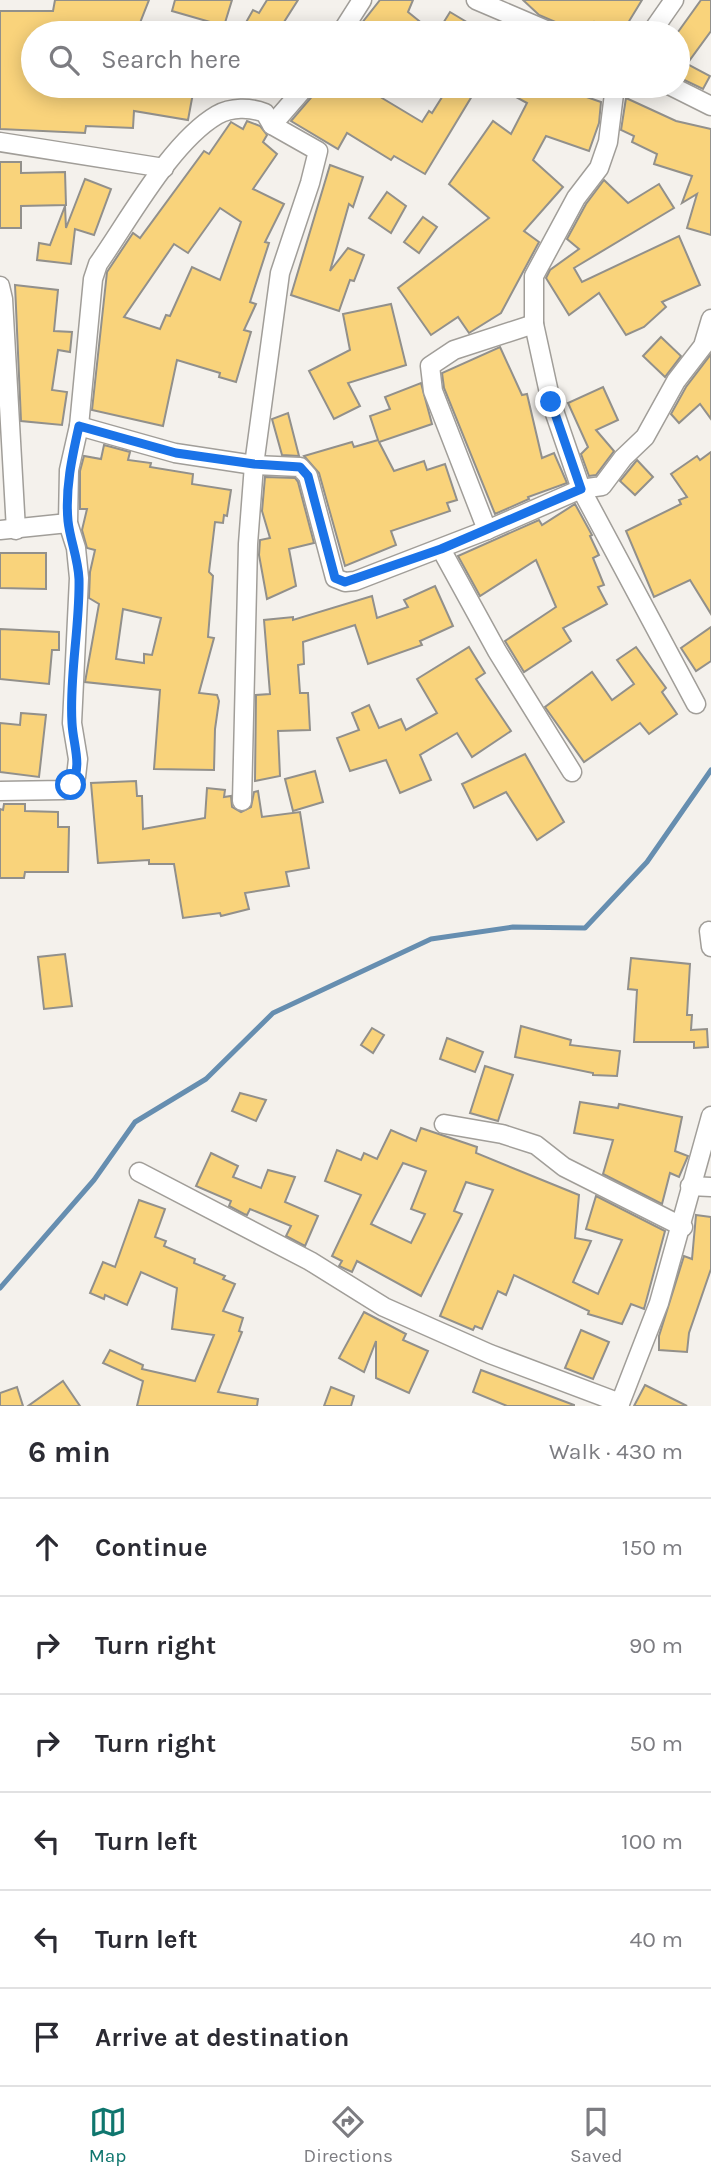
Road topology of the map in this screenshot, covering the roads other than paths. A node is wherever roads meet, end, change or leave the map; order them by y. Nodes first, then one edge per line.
1 (362, 0) edge
2 (476, 0) edge
3 (674, 0) edge
4 (349, 21) edge
5 (525, 21) edge
6 (659, 21) edge
7 (690, 96) edge
8 (296, 98) edge
9 (614, 98) edge
10 (711, 106) edge
11 (272, 125) junction
12 (0, 142) edge
13 (164, 168) junction
14 (0, 286) edge
15 (711, 319) edge
16 (534, 324) junction
17 (79, 426) junction
18 (254, 464) junction
19 (581, 489) junction
20 (68, 523) junction
21 (8, 530) edge
22 (487, 530) junction
23 (441, 549) junction
24 (696, 704) dead end
25 (572, 772) dead end
26 (0, 791) edge
27 (242, 801) dead end
28 (711, 1116) edge
29 (444, 1124) dead end
30 (139, 1172) dead end
31 (690, 1186) junction
32 (711, 1187) edge
33 (683, 1227) junction
34 (620, 1404) edge

1 - 4 street
2 - 5 street
3 - 6 street
7 - 10 street
8 - 11 street
9 - 16 street
11 - 13 street
11 - 18 street
12 - 13 street
13 - 17 street
14 - 21 street
15 - 19 street
16 - 19 street
16 - 22 street
17 - 18 street
17 - 20 street
18 - 23 street
18 - 27 street
19 - 22 street
19 - 24 street
20 - 21 street
20 - 26 street
22 - 23 street
23 - 25 street
28 - 31 street
29 - 33 street
30 - 34 street
31 - 32 street
31 - 33 street
33 - 34 street

